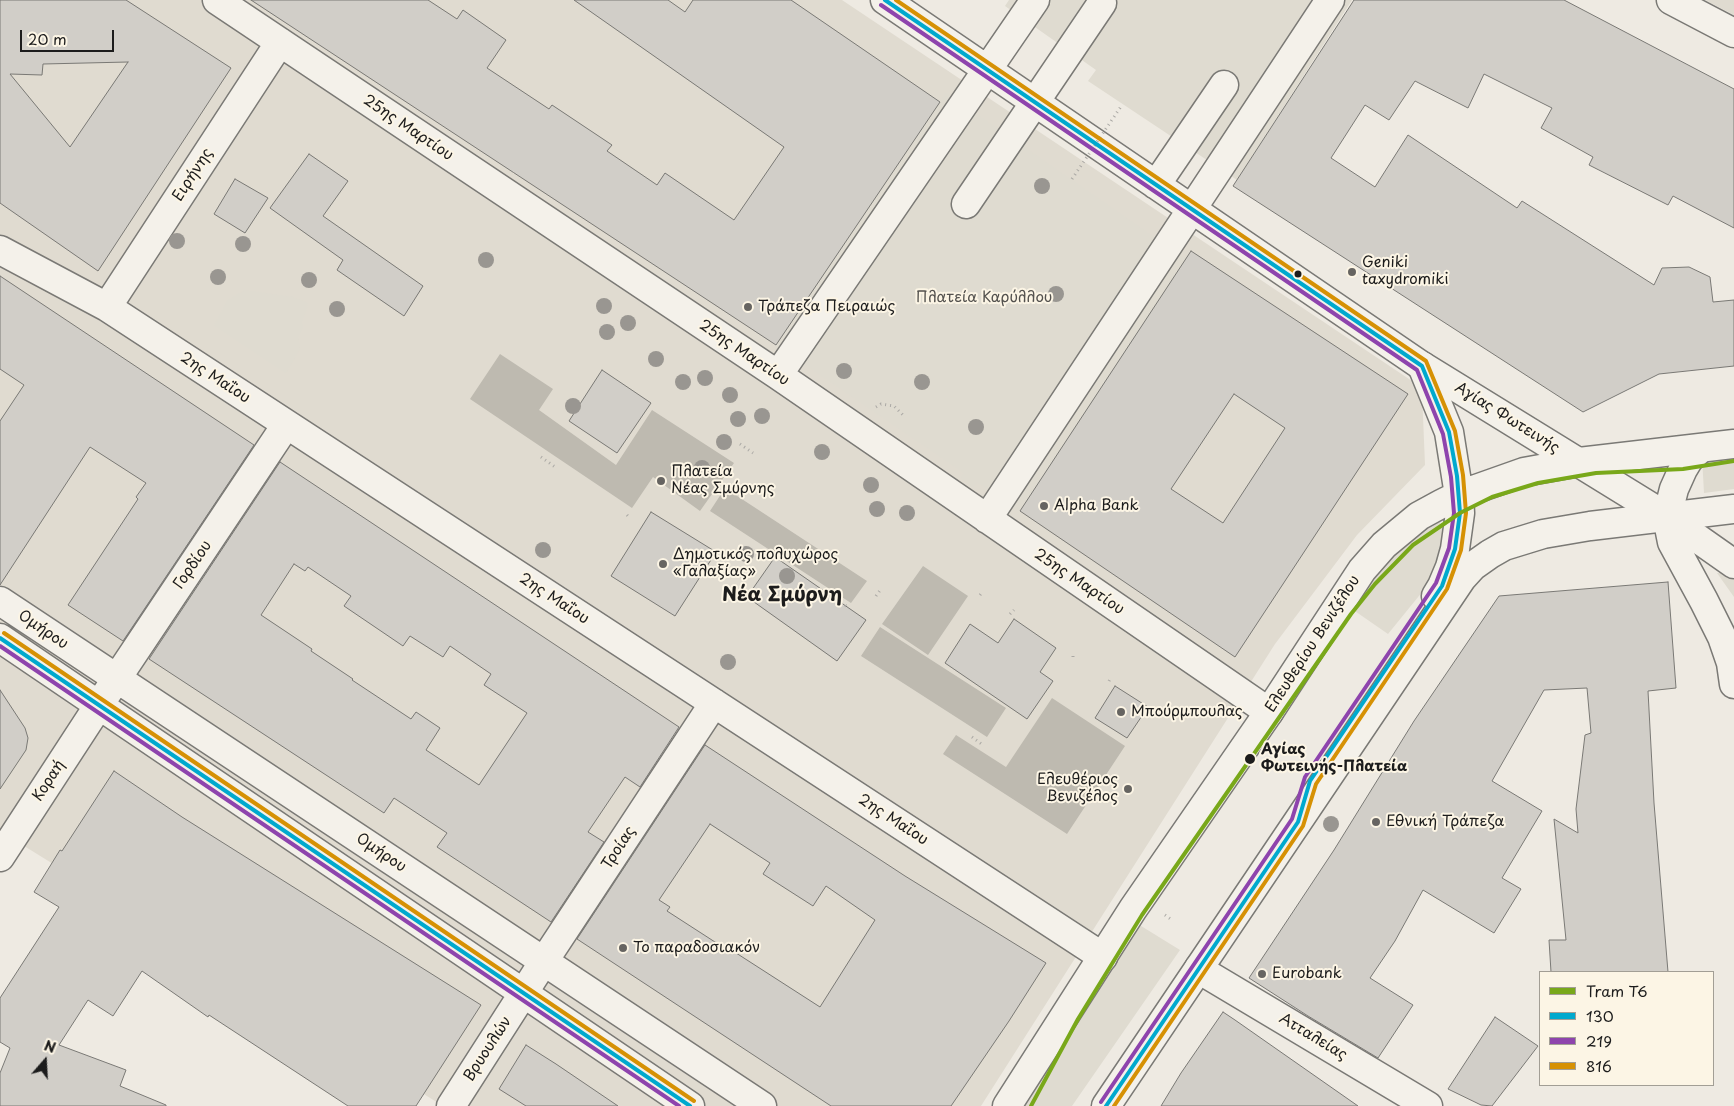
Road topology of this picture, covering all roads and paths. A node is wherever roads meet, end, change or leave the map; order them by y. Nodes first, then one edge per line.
1 (217, 0) edge
2 (885, 0) edge
3 (1035, 0) edge
4 (1330, 0) edge
5 (1670, 0) edge
6 (1102, 3) dead end
7 (1734, 33) edge
8 (280, 42) junction
9 (988, 70) junction
10 (1224, 85) dead end
11 (1035, 102) junction
12 (1122, 105) dead end
13 (1072, 179) dead end
14 (1156, 185) junction
15 (966, 204) dead end
16 (1192, 209) junction
17 (0, 250) edge
18 (107, 307) junction
19 (1422, 366) junction
20 (778, 375) junction
21 (871, 410) dead end
22 (903, 415) dead end
23 (286, 425) junction
24 (740, 444) dead end
25 (1734, 444) edge
26 (1700, 449) junction
27 (753, 452) dead end
28 (540, 456) dead end
29 (1579, 462) junction
30 (555, 466) dead end
31 (1459, 496) junction
32 (1734, 509) edge
33 (1667, 517) junction
34 (987, 519) junction
35 (1734, 564) edge
36 (881, 588) dead end
37 (876, 596) dead end
38 (837, 600) dead end
39 (0, 601) edge
40 (849, 608) dead end
41 (1014, 610) dead end
42 (1010, 614) dead end
43 (0, 638) edge
44 (117, 678) junction
45 (1734, 684) edge
46 (714, 703) junction
47 (99, 705) junction
48 (1269, 712) junction
49 (972, 737) dead end
50 (983, 745) dead end
51 (1298, 822) junction
52 (0, 857) edge
53 (1103, 957) junction
54 (544, 962) junction
55 (1199, 968) junction
56 (524, 993) junction
57 (452, 1106) edge
58 (690, 1106) edge
59 (762, 1106) edge
60 (1007, 1106) edge
61 (1106, 1106) edge
62 (1428, 1106) edge

1 - 8 street, 25ης Μαρτίου
2 - 9 street, Αγίας Φωτεινής
3 - 9 street
4 - 16 street
5 - 7 street
6 - 11 street
8 - 18 street, Ειρήνης
8 - 20 street, 25ης Μαρτίου
9 - 11 street, Αγίας Φωτεινής
9 - 20 street
10 - 14 street
11 - 14 street, Αγίας Φωτεινής
11 - 15 street
12 - 13 path, bridge
14 - 16 street, Αγίας Φωτεινής
16 - 19 street, Αγίας Φωτεινής
16 - 34 street
17 - 18 street, 2ης Μαΐου
18 - 23 street, 2ης Μαΐου
19 - 29 street, Αγίας Φωτεινής
19 - 31 street
20 - 34 street, 25ης Μαρτίου
21 - 22 path
23 - 44 street, Γορδίου
23 - 46 street, 2ης Μαΐου
24 - 27 path
25 - 26 street, Ελευθερίου Βενιζέλου
26 - 29 street, Ελευθερίου Βενιζέλου
26 - 33 street
28 - 30 path
29 - 31 street, Ελευθερίου Βενιζέλου
29 - 33 street, Αγίας Φωτεινής
31 - 48 street, Ελευθερίου Βενιζέλου
31 - 51 street
32 - 33 street
33 - 35 street, Αγίας Φωτεινής
33 - 45 street
33 - 51 street
34 - 48 street, 25ης Μαρτίου
36 - 37 path
38 - 40 path
39 - 44 street, Ομήρου
41 - 42 path
43 - 47 street, Ομήρου
44 - 47 street, Γορδίου
44 - 54 street, Ομήρου
46 - 53 street, 2ης Μαΐου
46 - 54 street, Τροίας
47 - 52 street, Κοραή
47 - 56 street, Ομήρου
48 - 53 street, Ελευθερίου Βενιζέλου
49 - 50 path
51 - 55 street
53 - 60 street, Ελευθερίου Βενιζέλου
54 - 56 street, Τροίας
54 - 59 street, Ομήρου
55 - 61 street
55 - 62 street, Ατταλείας
56 - 57 street, Βρυουλών
56 - 58 street, Ομήρου

